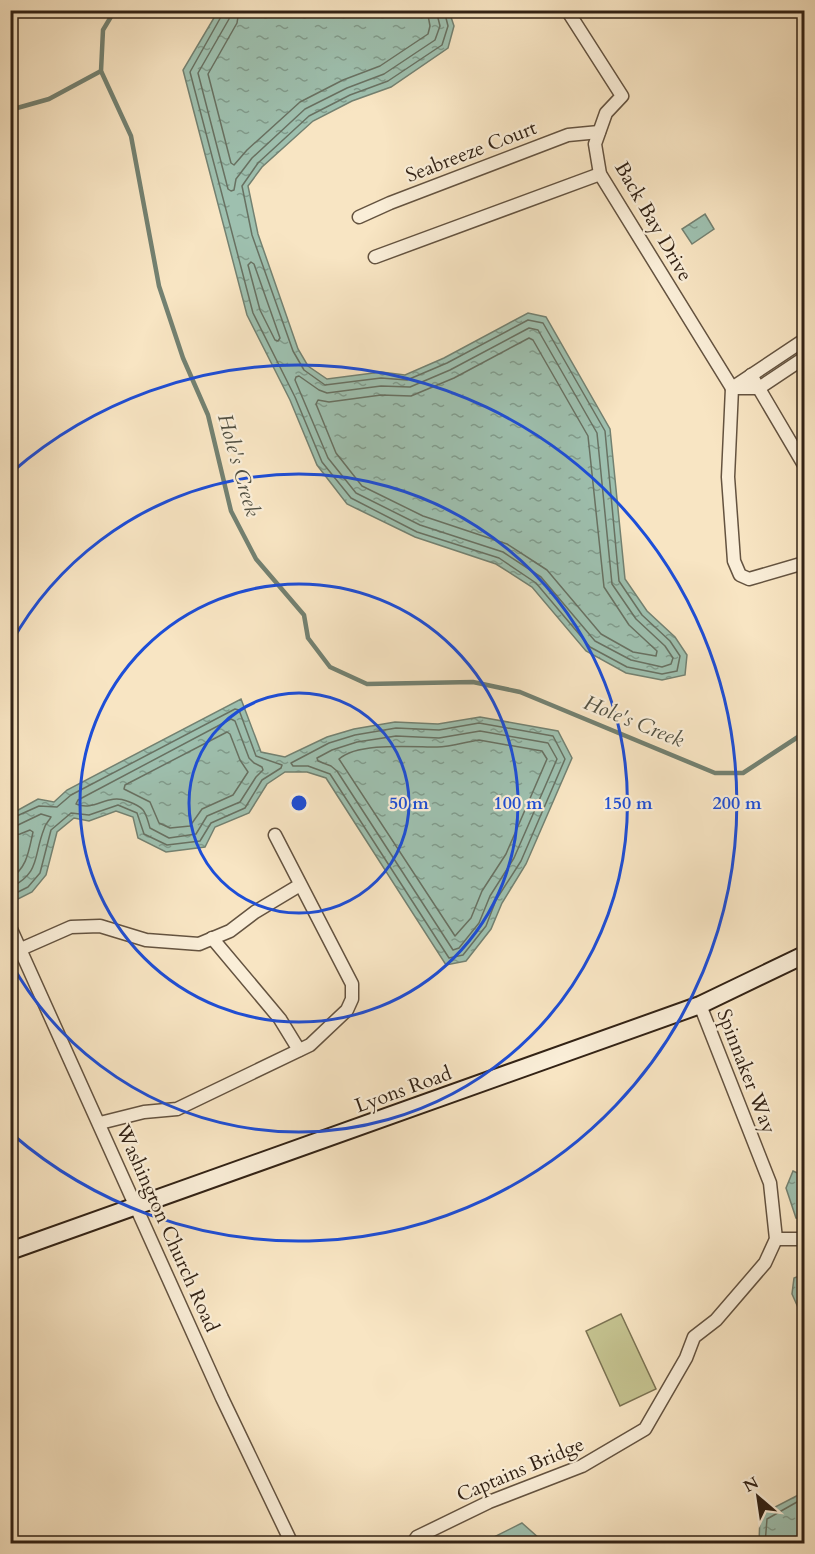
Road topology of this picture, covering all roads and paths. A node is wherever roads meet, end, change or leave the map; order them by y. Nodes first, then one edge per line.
1 (567, 10) edge
2 (599, 132) junction
3 (600, 174) junction
4 (359, 217) dead end
5 (375, 257) dead end
6 (804, 340) edge
7 (804, 358) edge
8 (751, 375) junction
9 (732, 388) junction
10 (759, 388) junction
11 (804, 465) edge
12 (804, 563) edge
13 (275, 835) dead end
14 (300, 885) junction
15 (10, 927) edge
16 (212, 938) junction
17 (21, 949) junction
18 (804, 955) edge
19 (700, 1005) junction
20 (299, 1050) junction
21 (100, 1123) junction
22 (136, 1208) junction
23 (776, 1239) junction
24 (804, 1239) edge
25 (10, 1251) edge
26 (292, 1544) edge
27 (412, 1544) edge

1 - 2 street, Back Bay Drive
2 - 3 street, Back Bay Drive
2 - 4 street, Seabreeze Court
3 - 5 street
3 - 9 street, Back Bay Drive
6 - 8 street
7 - 10 street
8 - 9 street
8 - 10 street
9 - 10 street
9 - 12 street
10 - 11 street
13 - 14 street
14 - 16 street
14 - 20 street
15 - 17 street, Washington Church Road
16 - 17 street
16 - 20 street
17 - 21 street, Washington Church Road
18 - 19 main road, Lyons Road
19 - 22 main road, Lyons Road
19 - 23 street, Spinnaker Way
20 - 21 street
21 - 22 street, Washington Church Road
22 - 25 main road, Lyons Road
22 - 26 street, Washington Church Road
23 - 24 street
23 - 27 street, Captains Bridge

